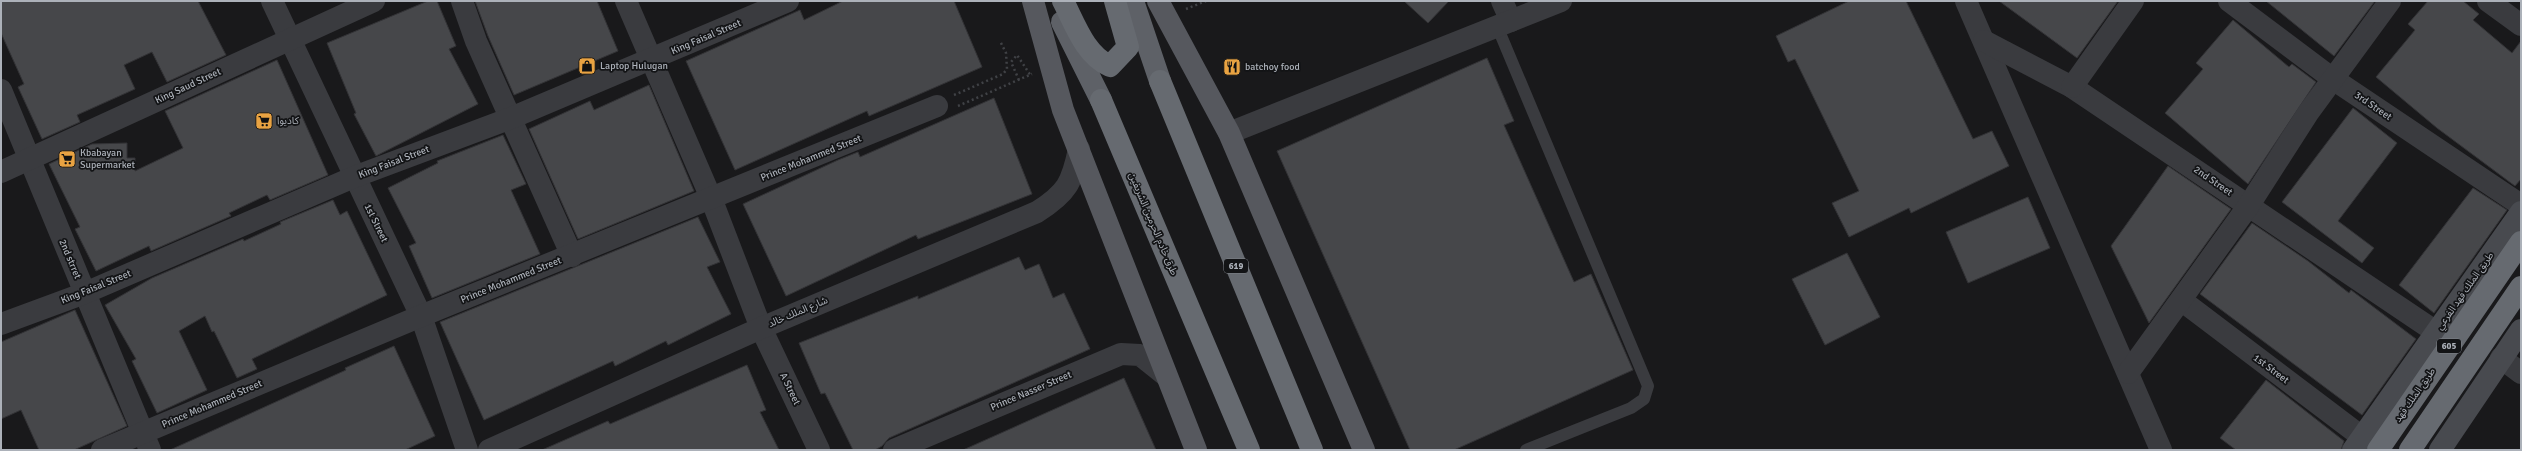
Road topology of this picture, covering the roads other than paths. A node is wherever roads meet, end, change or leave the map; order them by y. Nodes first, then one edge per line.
1 (272, 1) edge
2 (374, 1) edge
3 (462, 1) edge
4 (626, 1) edge
5 (788, 1) edge
6 (1033, 1) edge
7 (1052, 1) edge
8 (1063, 1) edge
9 (1115, 1) edge
10 (1133, 1) edge
11 (1158, 1) edge
12 (1502, 1) edge
13 (1561, 1) edge
14 (1966, 1) edge
15 (2133, 1) edge
16 (2229, 1) edge
17 (2390, 1) edge
18 (2488, 1) edge
19 (1504, 24) junction
20 (2521, 25) edge
21 (290, 38) junction
22 (1984, 41) junction
23 (652, 60) junction
24 (2333, 79) junction
25 (2072, 87) junction
26 (1, 90) edge
27 (929, 109) dead end
28 (512, 118) junction
29 (1229, 134) junction
30 (1078, 149) junction
31 (28, 161) junction
32 (1, 172) edge
33 (354, 177) junction
34 (711, 198) junction
35 (2248, 205) junction
36 (2521, 205) edge
37 (2521, 212) edge
38 (2521, 242) edge
39 (572, 256) junction
40 (2521, 287) edge
41 (85, 293) junction
42 (2180, 300) junction
43 (421, 316) junction
44 (1, 324) edge
45 (761, 328) junction
46 (2521, 330) edge
47 (2436, 332) junction
48 (2501, 358) junction
49 (2128, 373) junction
50 (2521, 373) edge
51 (1165, 375) junction
52 (146, 442) edge
53 (2364, 446) edge
54 (1194, 448) edge
55 (102, 450) edge
56 (467, 450) edge
57 (489, 450) edge
58 (819, 450) edge
59 (894, 450) edge
60 (1249, 450) edge
61 (1312, 450) edge
62 (1364, 450) edge
63 (1526, 450) edge
64 (2161, 450) edge
65 (2410, 450) edge
66 (2440, 450) edge

1 - 21 street, 1st Street
2 - 21 street, King Saud Street
3 - 28 street
4 - 23 street, A Street
5 - 23 street, King Faisal Street
6 - 30 main road
7 - 60 highway, طرق خادم الحرمين الشريفين
8 - 9 highway
10 - 61 highway, 619
11 - 29 main road
12 - 19 street
13 - 19 street
14 - 22 street
15 - 25 street
16 - 24 street, 3rd Street
17 - 24 street
18 - 20 street
19 - 29 street
19 - 63 lane
21 - 31 street, King Saud Street
21 - 33 street, 1st Street
22 - 25 street, 2nd Street
22 - 49 street
23 - 28 street, King Faisal Street
23 - 34 street, A Street
24 - 35 street
24 - 36 street, 3rd Street
25 - 35 street, 2nd Street
26 - 31 street, 2nd strret
27 - 34 street, Prince Mohammed Street
28 - 33 street, King Faisal Street
28 - 39 street
29 - 62 main road
30 - 45 street, شارع الملك خالد
30 - 51 main road
31 - 32 street, King Saud Street
31 - 41 street, 2nd strret
33 - 41 street, King Faisal Street
33 - 43 street, 1st Street
34 - 39 street, Prince Mohammed Street
34 - 45 street, A Street
35 - 42 street
35 - 47 street, 2nd Street
37 - 47 main road, طريق الملك فهد الفرعي
38 - 53 highway, طريق الملك فهد / 605
39 - 43 street, Prince Mohammed Street
40 - 65 highway, 605
41 - 44 street, King Faisal Street
41 - 52 street, 2nd strret
42 - 49 street
42 - 53 street, 1st Street
43 - 52 street, Prince Mohammed Street
43 - 56 street, 1st Street
45 - 57 street, شارع الملك خالد
45 - 58 street, A Street
46 - 48 main road
47 - 53 main road, طريق الملك فهد الفرعي
48 - 50 street
48 - 66 main road
49 - 64 street
51 - 54 main road
51 - 59 street, Prince Nasser Street
52 - 55 street, Prince Mohammed Street

